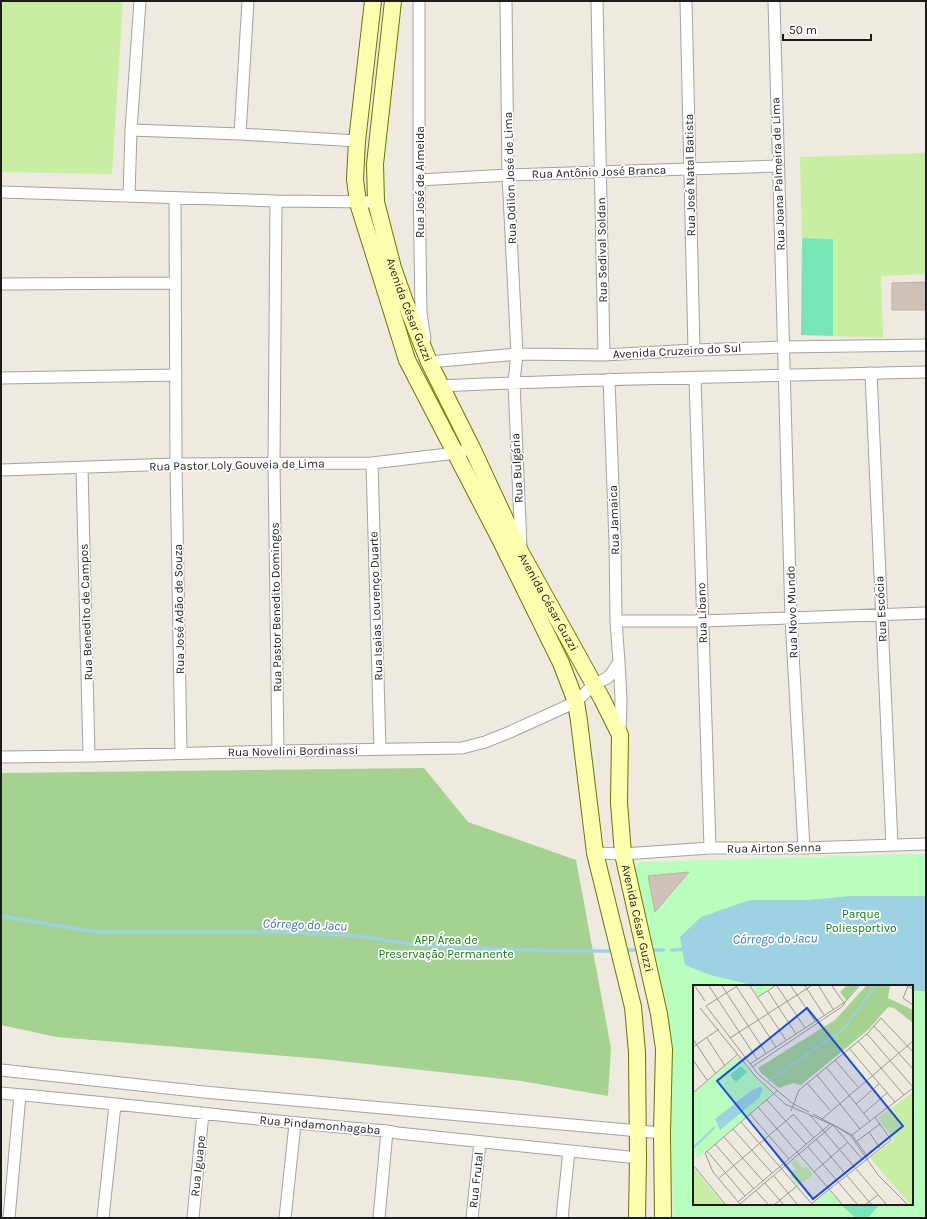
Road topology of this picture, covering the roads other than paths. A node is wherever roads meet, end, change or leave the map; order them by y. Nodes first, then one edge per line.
1 (140, 1) edge
2 (248, 1) edge
3 (374, 1) edge
4 (393, 1) edge
5 (419, 1) edge
6 (506, 1) edge
7 (597, 1) edge
8 (686, 1) edge
9 (774, 1) edge
10 (132, 130) junction
11 (240, 134) junction
12 (357, 141) junction
13 (778, 166) junction
14 (690, 169) junction
15 (601, 172) junction
16 (508, 175) junction
17 (419, 180) junction
18 (1, 192) edge
19 (129, 196) junction
20 (175, 198) junction
21 (276, 201) junction
22 (358, 202) junction
23 (376, 202) junction
24 (175, 283) junction
25 (1, 284) edge
26 (926, 345) edge
27 (783, 347) junction
28 (694, 350) junction
29 (517, 354) junction
30 (604, 355) junction
31 (429, 362) junction
32 (926, 372) edge
33 (871, 374) junction
34 (176, 375) junction
35 (784, 376) junction
36 (1, 378) edge
37 (609, 378) junction
38 (695, 378) junction
39 (514, 382) junction
40 (440, 386) junction
41 (472, 448) junction
42 (456, 453) junction
43 (372, 463) junction
44 (176, 464) junction
45 (274, 464) junction
46 (82, 468) junction
47 (1, 470) edge
48 (521, 553) junction
49 (926, 613) edge
50 (881, 615) junction
51 (791, 618) junction
52 (616, 621) junction
53 (703, 621) junction
54 (619, 662) junction
55 (593, 685) junction
56 (576, 702) junction
57 (608, 712) junction
58 (580, 721) junction
59 (620, 735) junction
60 (380, 749) junction
61 (278, 751) junction
62 (181, 753) junction
63 (89, 756) junction
64 (1, 757) edge
65 (926, 844) edge
66 (892, 845) junction
67 (710, 848) junction
68 (804, 848) junction
69 (594, 853) junction
70 (623, 854) junction
71 (1, 1070) edge
72 (1, 1094) edge
73 (20, 1095) junction
74 (115, 1105) junction
75 (204, 1113) junction
76 (295, 1124) junction
77 (387, 1131) junction
78 (637, 1132) junction
79 (662, 1133) junction
80 (480, 1142) junction
81 (569, 1151) junction
82 (638, 1158) junction
83 (8, 1218) edge
84 (103, 1218) edge
85 (193, 1218) edge
86 (286, 1218) edge
87 (379, 1218) edge
88 (472, 1218) edge
89 (562, 1218) edge
90 (637, 1218) edge
91 (663, 1218) edge

1 - 10 street
2 - 11 street
3 - 12 street, Avenida César Guzzi
4 - 23 street, Avenida César Guzzi
5 - 17 street, Rua José de Almeida
6 - 16 street, Rua Odilon José de Lima
7 - 15 street, Rua Sedival Soldan
8 - 14 street, Rua José Natal Batista
9 - 13 street, Rua Joana Palmeira de Lima
10 - 11 street
10 - 19 street
11 - 12 street
12 - 22 street, Avenida César Guzzi
13 - 14 street, Rua Antônio José Branca
13 - 27 street, Rua Joana Palmeira de Lima
14 - 15 street, Rua Antônio José Branca
14 - 28 street, Rua José Natal Batista
15 - 16 street, Rua Antônio José Branca
15 - 30 street, Rua Sedival Soldan
16 - 17 street, Rua Antônio José Branca
16 - 29 street, Rua Odilon José de Lima
17 - 31 street, Rua José de Almeida
18 - 19 street
19 - 20 street
20 - 21 street
20 - 24 street, Rua José Adão de Souza
21 - 22 street
21 - 45 street, Rua Pastor Benedito Domingos
22 - 23 street
22 - 42 street, Avenida César Guzzi
23 - 31 street, Avenida César Guzzi
24 - 25 street
24 - 34 street, Rua José Adão de Souza
26 - 27 street, Avenida Cruzeiro do Sul
27 - 28 street, Avenida Cruzeiro do Sul
27 - 35 street, Rua Joana Palmeira de Lima
28 - 30 street, Avenida Cruzeiro do Sul
29 - 30 street, Avenida Cruzeiro do Sul
29 - 31 street, Avenida Cruzeiro do Sul
29 - 39 street, Rua Odilon José de Lima
31 - 40 street, Avenida César Guzzi
32 - 33 street, Avenida Cruzeiro do Sul
33 - 35 street, Avenida Cruzeiro do Sul
33 - 50 street, Rua Escócia
34 - 36 street
34 - 44 street, Rua José Adão de Souza
35 - 38 street, Avenida Cruzeiro do Sul
35 - 51 street, Rua Novo Mundo
37 - 38 street, Avenida Cruzeiro do Sul
37 - 39 street, Avenida Cruzeiro do Sul
37 - 52 street, Rua Jamaica
38 - 53 street, Rua Líbano
39 - 40 street, Avenida Cruzeiro do Sul
39 - 48 street, Rua Bulgária
40 - 41 street, Avenida César Guzzi
41 - 42 street, Rua Pastor Loly Gouveia de Lima
41 - 48 street, Avenida César Guzzi
42 - 43 street, Rua Pastor Loly Gouveia de Lima
42 - 56 street, Avenida César Guzzi
43 - 45 street, Rua Pastor Loly Gouveia de Lima
43 - 60 street, Rua Isaias Lourenço Duarte
44 - 45 street, Rua Pastor Loly Gouveia de Lima
44 - 46 street, Rua Pastor Loly Gouveia de Lima
44 - 62 street, Rua José Adão de Souza
45 - 61 street, Rua Pastor Benedito Domingos
46 - 47 street, Rua Pastor Loly Gouveia de Lima
46 - 63 street, Rua Benedito de Campos
48 - 55 street, Avenida César Guzzi
49 - 50 street
50 - 51 street
50 - 66 street, Rua Escócia
51 - 53 street
51 - 68 street, Rua Novo Mundo
52 - 53 street
52 - 54 street, Rua Jamaica
53 - 67 street, Rua Líbano
54 - 55 street
54 - 59 street, Rua Jamaica
55 - 56 street
55 - 57 street, Avenida César Guzzi
56 - 58 street, Avenida César Guzzi
56 - 60 street, Rua Novelini Bordinassi
57 - 58 street
57 - 59 street, Avenida César Guzzi
58 - 69 street, Avenida César Guzzi
59 - 70 street, Avenida César Guzzi
60 - 61 street, Rua Novelini Bordinassi
61 - 62 street, Rua Novelini Bordinassi
62 - 63 street, Rua Novelini Bordinassi
63 - 64 street, Rua Novelini Bordinassi
65 - 66 street, Rua Airton Senna
66 - 68 street, Rua Airton Senna
67 - 68 street, Rua Airton Senna
67 - 70 street, Rua Airton Senna
69 - 70 street, Rua Airton Senna
69 - 78 street, Avenida César Guzzi
70 - 79 street, Avenida César Guzzi
71 - 78 street
72 - 73 street, Rua Pindamonhagaba
73 - 74 street, Rua Pindamonhagaba
73 - 83 street
74 - 75 street, Rua Pindamonhagaba
74 - 84 street
75 - 76 street, Rua Pindamonhagaba
75 - 85 street, Rua Iguape
76 - 77 street, Rua Pindamonhagaba
76 - 86 street
77 - 80 street, Rua Pindamonhagaba
77 - 87 street
78 - 79 street
78 - 82 street, Avenida César Guzzi
79 - 91 street, Avenida César Guzzi
80 - 81 street, Rua Pindamonhagaba
80 - 88 street, Rua Frutal
81 - 82 street, Rua Pindamonhagaba
81 - 89 street
82 - 90 street, Avenida César Guzzi

